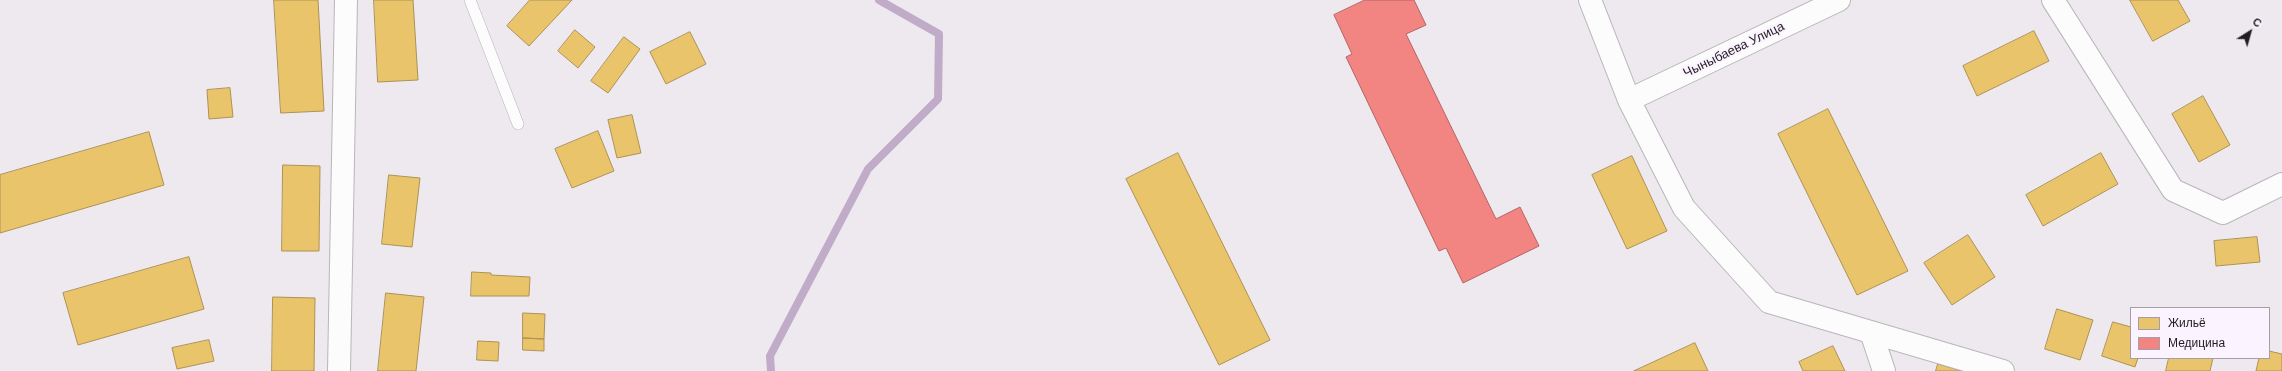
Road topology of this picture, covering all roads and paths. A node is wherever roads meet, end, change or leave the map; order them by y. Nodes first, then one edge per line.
1 (346, 0) edge
2 (470, 0) edge
3 (1590, 0) edge
4 (1839, 0) edge
5 (2053, 0) edge
6 (1629, 100) junction
7 (518, 124) dead end
8 (2282, 184) edge
9 (1871, 332) junction
10 (339, 371) edge
11 (1884, 371) edge
12 (2003, 371) edge

1 - 10 street
2 - 7 lane
3 - 6 street
4 - 6 street, Чыныбаева Улица
5 - 8 street
6 - 9 street
9 - 11 street
9 - 12 street

